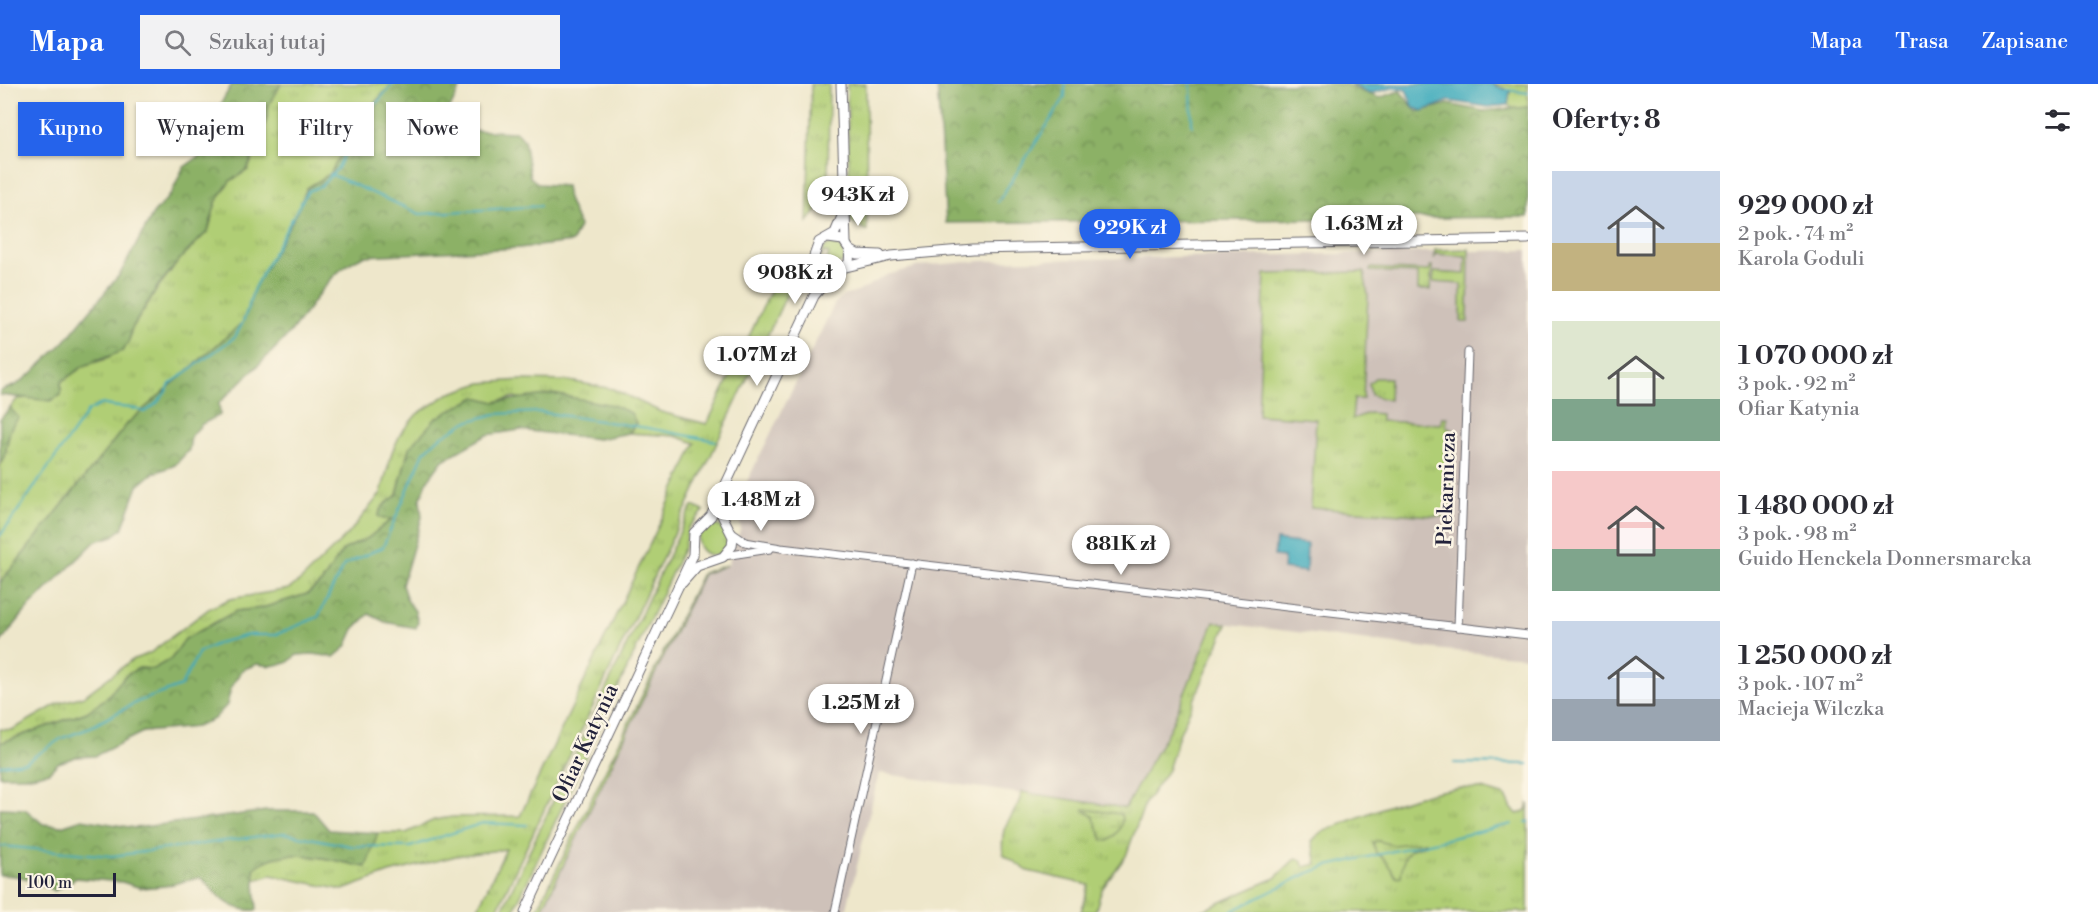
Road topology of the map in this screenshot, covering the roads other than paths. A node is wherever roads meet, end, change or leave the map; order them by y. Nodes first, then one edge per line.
1 (841, 84) edge
2 (844, 213) junction
3 (828, 238) junction
4 (1528, 239) edge
5 (848, 247) junction
6 (891, 256) junction
7 (816, 265) junction
8 (846, 267) junction
9 (832, 274) junction
10 (814, 296) junction
11 (1468, 352) dead end
12 (730, 476) junction
13 (703, 523) junction
14 (729, 529) junction
15 (694, 545) junction
16 (781, 548) junction
17 (723, 557) junction
18 (710, 559) junction
19 (912, 563) junction
20 (677, 589) junction
21 (1458, 627) junction
22 (1528, 635) edge
23 (525, 912) edge
24 (835, 912) edge

1 - 2 street
2 - 3 street
2 - 5 street
3 - 5 street
3 - 7 street
4 - 6 street
5 - 6 street
5 - 8 street
6 - 8 street
7 - 9 street
7 - 10 street, Ofiar Katynia
8 - 9 street
9 - 10 street, Ofiar Katynia
10 - 12 street, Ofiar Katynia
11 - 21 street, Piekarnicza
12 - 13 street, Ofiar Katynia
12 - 14 street, Ofiar Katynia
13 - 14 street
13 - 15 street, Ofiar Katynia
14 - 16 street
14 - 17 street, Ofiar Katynia
15 - 18 street
15 - 20 street, Ofiar Katynia
16 - 17 street
16 - 19 street
17 - 18 street
18 - 20 street, Ofiar Katynia
19 - 21 street
19 - 24 street
20 - 23 street, Ofiar Katynia
21 - 22 street

